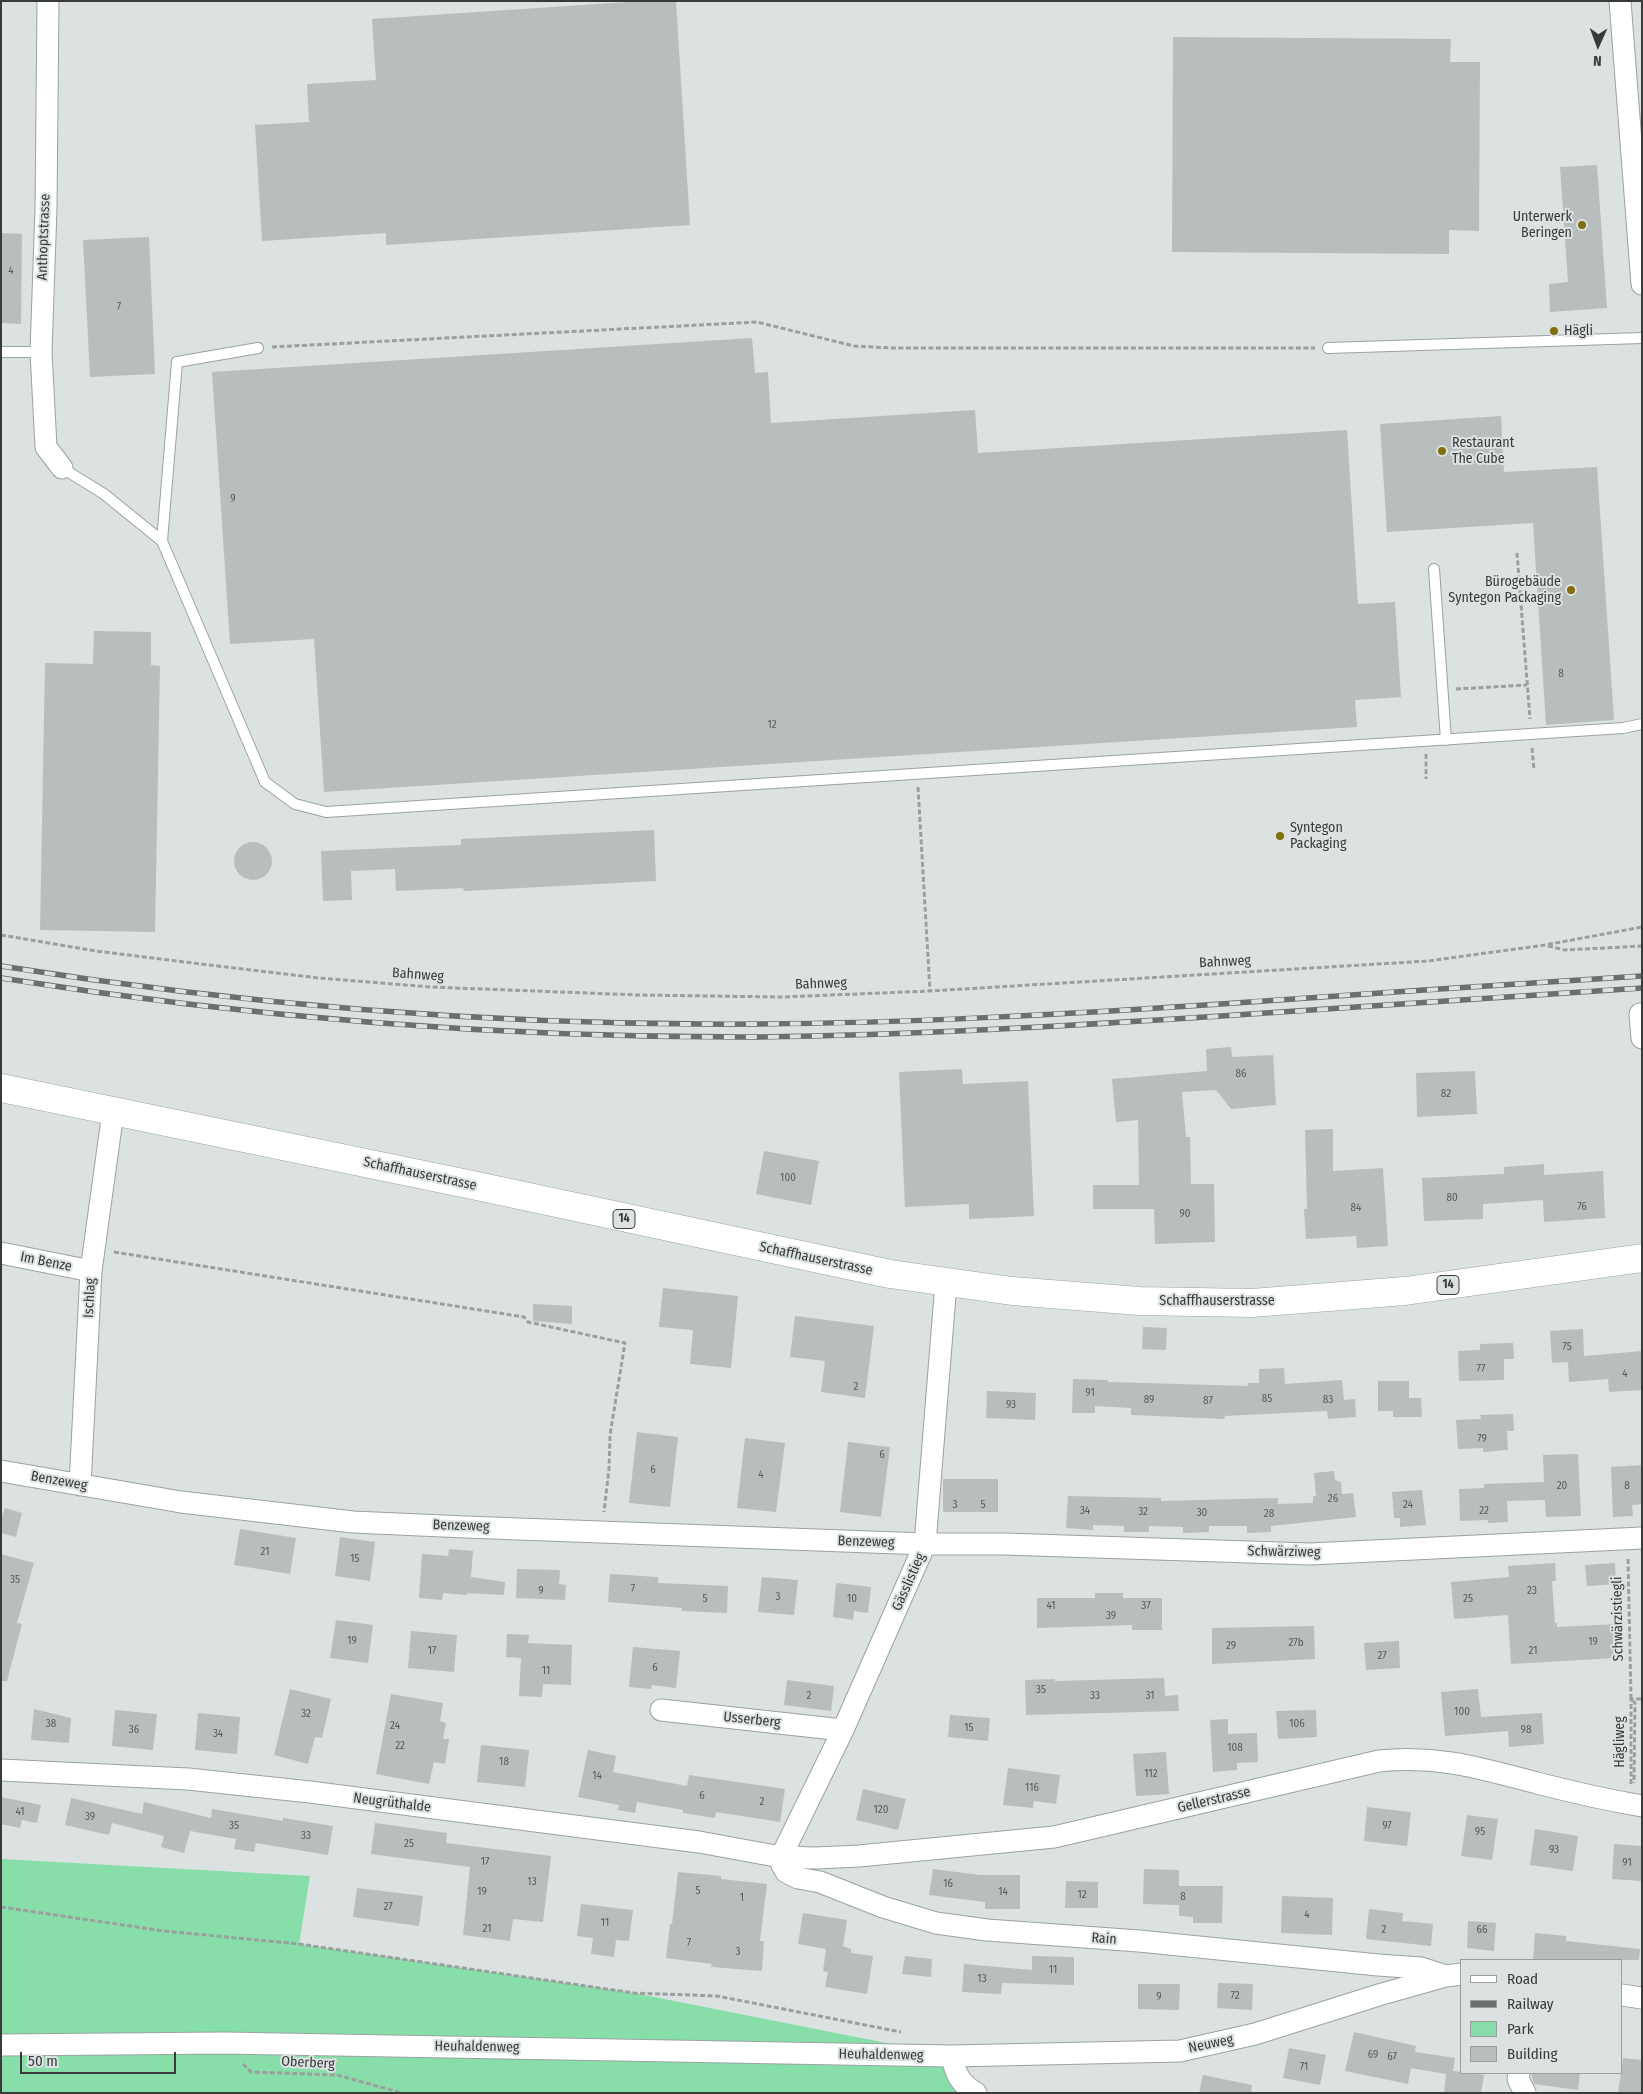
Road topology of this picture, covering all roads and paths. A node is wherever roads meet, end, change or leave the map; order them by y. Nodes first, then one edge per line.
1 (48, 1) edge
2 (1620, 1) edge
3 (1642, 284) edge
4 (1642, 338) edge
5 (258, 348) joint
6 (1328, 348) joint
7 (1, 352) edge
8 (41, 352) junction
9 (62, 468) joint
10 (162, 541) junction
11 (1517, 553) dead end
12 (1434, 569) dead end
13 (1527, 685) junction
14 (1443, 689) junction
15 (1642, 724) edge
16 (1531, 734) junction
17 (1446, 740) junction
18 (1426, 741) junction
19 (1534, 770) dead end
20 (917, 773) junction
21 (1426, 779) dead end
22 (1642, 927) edge
23 (1, 935) edge
24 (1545, 945) junction
25 (1642, 946) edge
26 (930, 991) junction
27 (1640, 1014) edge
28 (1642, 1038) edge
29 (1, 1088) edge
30 (113, 1112) junction
31 (94, 1249) junction
32 (1, 1253) edge
33 (1642, 1258) edge
34 (91, 1270) junction
35 (946, 1283) junction
36 (1, 1471) edge
37 (80, 1485) junction
38 (602, 1532) junction
39 (1635, 1539) edge
40 (925, 1544) junction
41 (1631, 1699) junction
42 (1642, 1699) edge
43 (661, 1710) dead end
44 (843, 1730) junction
45 (1, 1770) edge
46 (1631, 1785) dead end
47 (1642, 1806) edge
48 (781, 1856) junction
49 (1, 1907) edge
50 (1378, 1965) junction
51 (1454, 1975) edge
52 (1382, 1994) junction
53 (1623, 1995) edge
54 (1642, 1998) edge
55 (903, 2033) dead end
56 (224, 2043) junction
57 (1, 2045) edge
58 (952, 2056) junction
59 (1519, 2074) edge
60 (402, 2093) edge
61 (976, 2093) edge
62 (1525, 2093) edge

1 - 8 street, Anthoptstrasse
2 - 3 street
4 - 6 lane
5 - 6 path
5 - 10 lane
7 - 8 lane
8 - 9 street, Anthoptstrasse
9 - 10 lane
10 - 20 lane
11 - 13 path
12 - 14 lane
13 - 14 path
13 - 16 path
14 - 17 lane
15 - 16 lane
16 - 17 lane
16 - 19 path
17 - 18 lane
18 - 20 lane
18 - 21 path
20 - 26 path
22 - 24 path, Bahnweg
23 - 26 path, Bahnweg
24 - 25 path
24 - 26 path, Bahnweg
27 - 28 street
29 - 30 main road, Schaffhauserstrasse / 14
30 - 31 street, Ischlag
30 - 35 main road, Schaffhauserstrasse / 14
31 - 34 street, Ischlag
31 - 38 path
32 - 34 street, Im Benze
33 - 35 main road, Schaffhauserstrasse / 14
34 - 37 street, Ischlag
35 - 40 street, Gässlistieg
36 - 37 street, Benzeweg
37 - 38 street, Benzeweg
38 - 40 street, Benzeweg
39 - 40 street, Schwärziweg
39 - 41 path, Schwärzistiegli
40 - 44 street, Gässlistieg
41 - 42 path
41 - 46 path, Hägliweg
43 - 44 street, Usserberg
44 - 48 street, Gässlistieg
45 - 48 street, Neugrüthalde
47 - 48 street, Gellerstrasse
48 - 50 street, Rain
49 - 55 path
50 - 51 street, Rain
50 - 52 street
51 - 52 street, Neuweg
52 - 58 street, Neuweg
53 - 54 street
56 - 57 street, Heuhaldenweg
56 - 58 street, Heuhaldenweg
56 - 60 path, Oberberg
58 - 61 street
59 - 62 street

